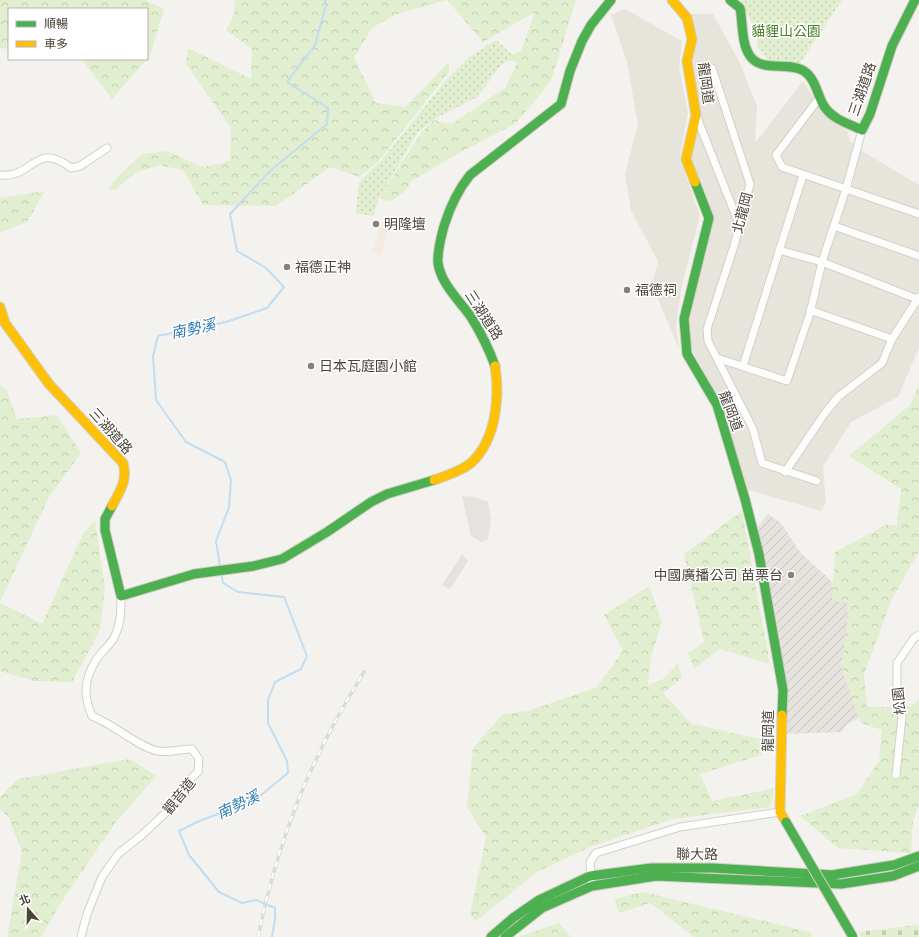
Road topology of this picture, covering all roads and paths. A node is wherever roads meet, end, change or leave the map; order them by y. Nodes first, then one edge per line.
1 (611, 0) edge
2 (672, 0) edge
3 (730, 0) edge
4 (915, 0) edge
5 (712, 68) dead end
6 (820, 97) junction
7 (696, 115) junction
8 (862, 130) junction
9 (107, 148) dead end
10 (0, 175) edge
11 (803, 175) junction
12 (846, 189) junction
13 (919, 214) edge
14 (739, 224) junction
15 (834, 226) junction
16 (779, 250) junction
17 (919, 256) edge
18 (822, 262) junction
19 (918, 298) edge
20 (0, 307) edge
21 (810, 310) junction
22 (892, 338) junction
23 (717, 358) junction
24 (743, 366) junction
25 (785, 472) junction
26 (817, 481) dead end
27 (121, 596) junction
28 (919, 635) edge
29 (896, 775) dead end
30 (780, 812) junction
31 (919, 856) edge
32 (919, 866) edge
33 (590, 876) junction
34 (592, 886) junction
35 (554, 898) junction
36 (81, 937) edge
37 (491, 937) edge
38 (505, 937) edge
39 (853, 937) edge

1 - 27 street, 三湖道路
2 - 7 street, 龍岡道
3 - 6 street, 三湖道路
4 - 8 street, 三湖道路
5 - 14 street, 北龍岡
6 - 8 street, 三湖道路
6 - 11 street
7 - 14 street
7 - 30 street, 龍岡道
8 - 12 street
9 - 10 street
11 - 12 street
11 - 16 street
12 - 13 street
12 - 15 street
14 - 23 street, 北龍岡
15 - 17 street
15 - 18 street
16 - 18 street
16 - 24 street
18 - 19 street
18 - 21 street
19 - 22 street
20 - 27 street, 三湖道路
21 - 22 street
21 - 24 street
22 - 25 street
23 - 24 street
23 - 25 street, 北龍岡
25 - 26 street, 北龍岡
27 - 36 street, 觀音道
28 - 29 street, 松園
30 - 33 street
30 - 39 street, bridge
31 - 33 street, 聯大路
32 - 34 street, 聯大路
33 - 34 street
33 - 35 street, 聯大路
34 - 35 street, 聯大路
35 - 37 street, 聯大路
35 - 38 street, 聯大路

